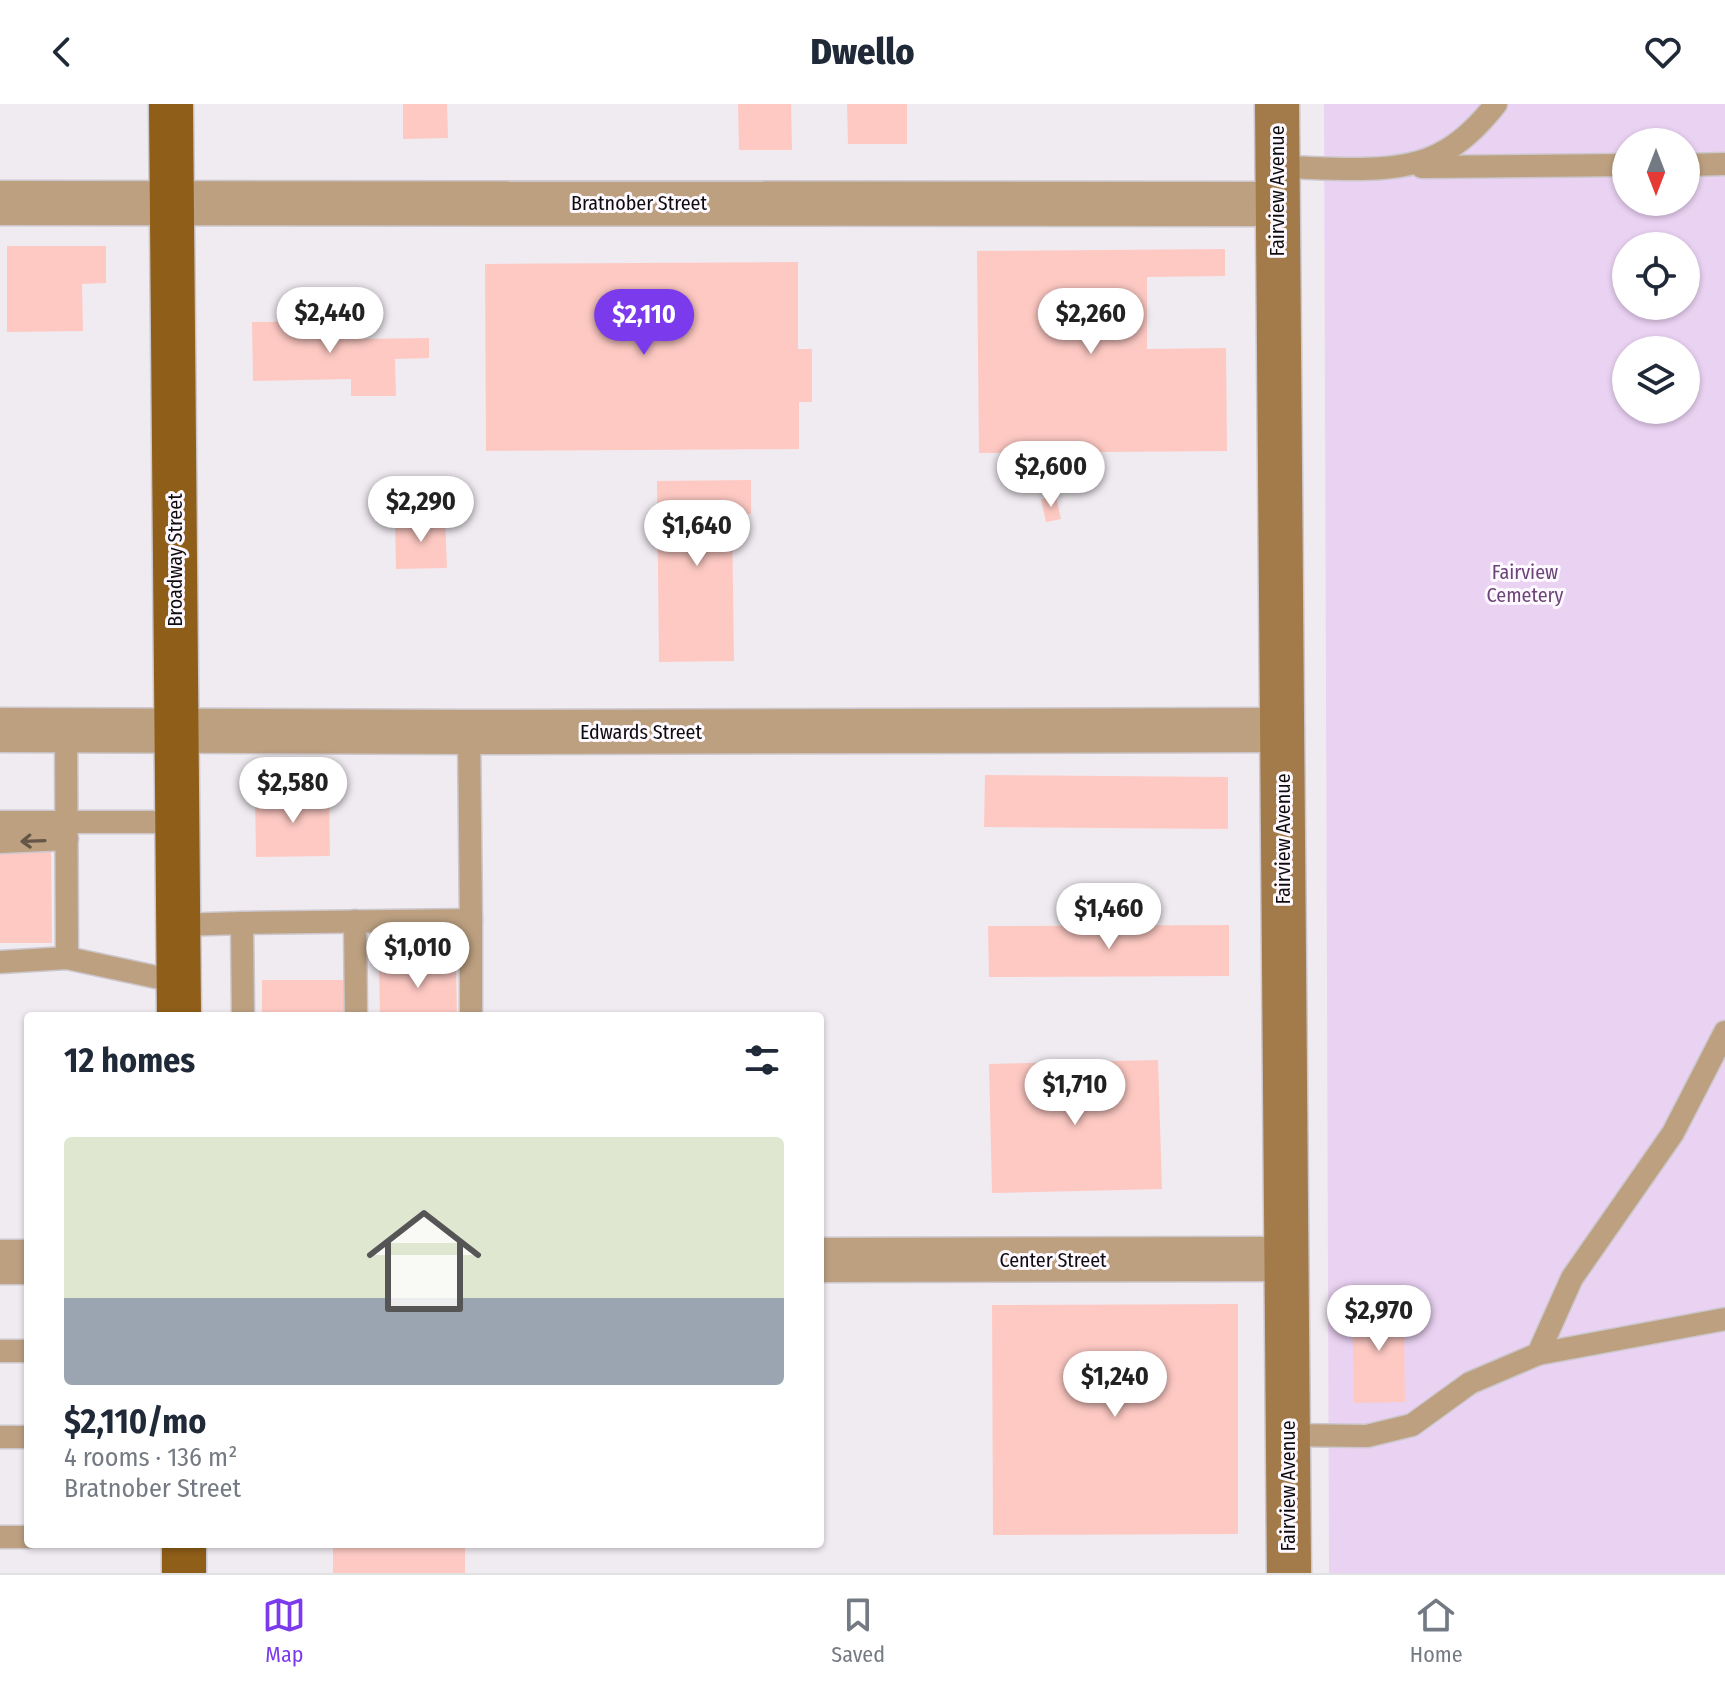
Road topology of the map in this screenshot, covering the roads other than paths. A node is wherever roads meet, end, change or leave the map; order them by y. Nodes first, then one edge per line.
1 (171, 104) edge
2 (1277, 104) edge
3 (1496, 104) edge
4 (1725, 164) edge
5 (1612, 165) edge
6 (1700, 165) edge
7 (1397, 167) junction
8 (1277, 186) junction
9 (172, 201) junction
10 (0, 203) edge
11 (0, 730) edge
12 (66, 730) junction
13 (177, 730) junction
14 (1282, 730) junction
15 (469, 732) junction
16 (0, 822) edge
17 (178, 822) junction
18 (67, 831) junction
19 (0, 842) edge
20 (471, 920) junction
21 (355, 921) junction
22 (242, 923) junction
23 (178, 925) junction
24 (67, 958) junction
25 (0, 962) edge
26 (179, 999) edge
27 (243, 1012) edge
28 (356, 1012) edge
29 (471, 1012) edge
30 (1725, 1032) edge
31 (1286, 1259) junction
32 (824, 1260) edge
33 (0, 1262) edge
34 (24, 1262) edge
35 (1725, 1319) edge
36 (0, 1351) edge
37 (24, 1351) edge
38 (1538, 1354) junction
39 (1288, 1435) junction
40 (0, 1437) edge
41 (24, 1437) edge
42 (0, 1537) edge
43 (24, 1537) edge
44 (184, 1548) edge
45 (184, 1573) edge
46 (1289, 1573) edge

1 - 9 main road, Broadway Street
2 - 8 street, Fairview Avenue
3 - 7 lane
4 - 6 lane
5 - 7 lane
7 - 8 lane
8 - 9 street, Bratnober Street
8 - 14 street, Fairview Avenue
9 - 10 street, Bratnober Street
9 - 13 main road, Broadway Street
11 - 12 street, Edwards Street
12 - 13 street, Edwards Street
12 - 18 lane
13 - 15 street, Edwards Street
13 - 17 main road, Broadway Street
14 - 15 street, Edwards Street
14 - 31 street, Fairview Avenue
15 - 20 lane
16 - 18 lane
17 - 18 lane
17 - 23 main road, Broadway Street
18 -> 19 lane
18 - 24 lane
20 - 21 lane
20 - 29 lane
21 - 22 lane
21 - 28 lane
22 - 23 lane
22 - 27 lane
23 - 26 main road, Broadway Street
24 - 25 lane
24 - 26 lane
30 - 38 lane
31 - 32 street, Center Street
31 - 39 street, Fairview Avenue
33 - 34 street
35 - 38 lane
36 - 37 lane
38 - 39 lane
39 - 46 street, Fairview Avenue
40 - 41 lane
42 - 43 lane
44 - 45 main road

